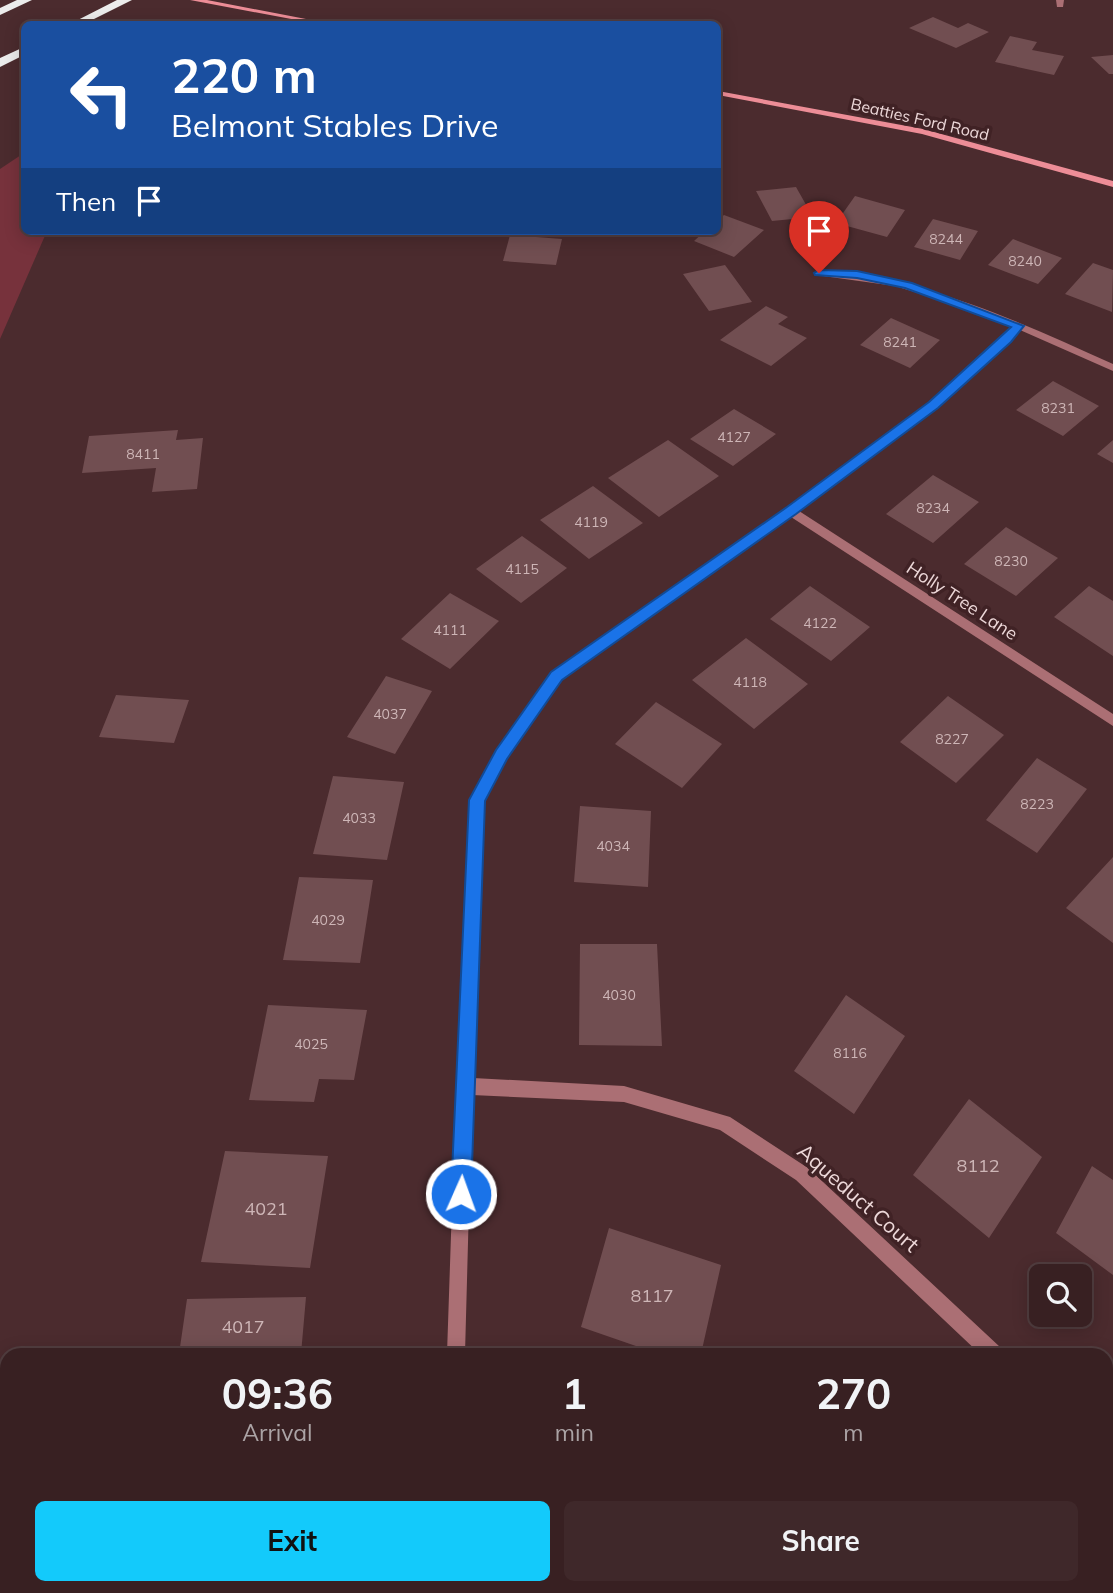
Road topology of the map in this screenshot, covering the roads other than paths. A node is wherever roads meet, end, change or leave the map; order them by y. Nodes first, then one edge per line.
1 (26, 0) edge
2 (126, 0) edge
3 (194, 0) edge
4 (0, 12) edge
5 (82, 21) edge
6 (311, 21) edge
7 (21, 52) edge
8 (0, 63) edge
9 (721, 94) edge
10 (1113, 184) edge
11 (819, 273) dead end
12 (1018, 326) junction
13 (1113, 369) edge
14 (791, 510) junction
15 (1113, 721) edge
16 (464, 1086) junction
17 (456, 1348) edge
18 (987, 1348) edge

1 - 4 highway
2 - 5 highway
3 - 6 main road
7 - 8 highway
9 - 10 main road, Beatties Ford Road
11 - 12 street
12 - 13 street
12 - 14 street
14 - 15 street, Holly Tree Lane
14 - 16 street
16 - 17 street
16 - 18 street, Aqueduct Court

